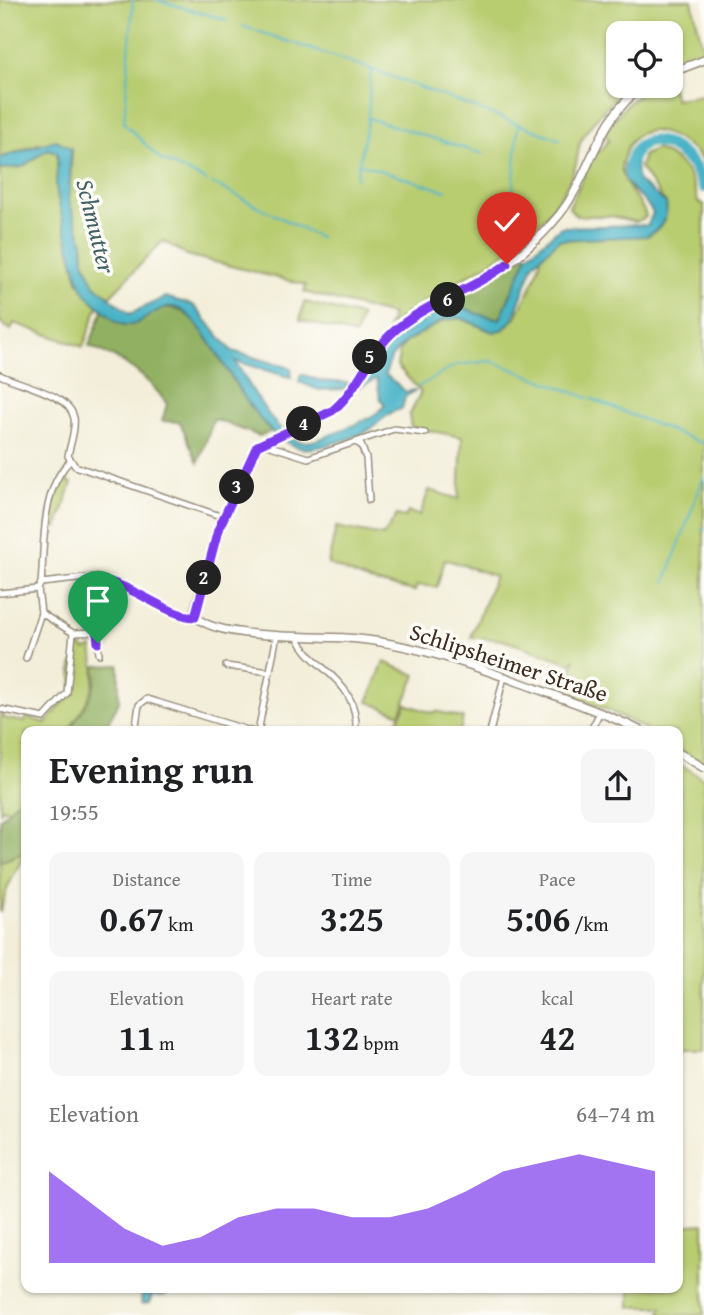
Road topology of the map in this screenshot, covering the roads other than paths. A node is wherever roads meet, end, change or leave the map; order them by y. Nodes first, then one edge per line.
1 (704, 60) edge
2 (683, 68) edge
3 (628, 98) edge
4 (0, 375) edge
5 (425, 433) dead end
6 (264, 441) junction
7 (357, 443) junction
8 (70, 461) junction
9 (369, 500) dead end
10 (223, 517) junction
11 (110, 582) junction
12 (40, 586) junction
13 (0, 593) edge
14 (41, 613) junction
15 (195, 617) junction
16 (97, 632) junction
17 (74, 633) junction
18 (278, 635) junction
19 (297, 636) junction
20 (99, 654) dead end
21 (26, 658) dead end
22 (226, 666) dead end
23 (270, 672) junction
24 (504, 677) junction
25 (0, 709) edge
26 (600, 712) junction
27 (136, 726) edge
28 (236, 726) edge
29 (257, 726) edge
30 (355, 726) edge
31 (492, 726) edge
32 (593, 726) edge
33 (630, 726) edge
34 (683, 756) edge
35 (704, 768) edge

1 - 2 street
3 - 6 street
4 - 8 street
5 - 7 street
6 - 7 street
6 - 10 street
7 - 9 street
8 - 10 street
8 - 12 street
10 - 15 street
11 - 12 street
11 - 15 street
11 - 16 street
12 - 13 street
12 - 14 street
14 - 17 street
14 - 21 street
15 - 18 street, Schlipsheimer Straße
16 - 17 street
16 - 20 street
17 - 25 street
18 - 19 street, Schlipsheimer Straße
18 - 23 street
19 - 24 street, Schlipsheimer Straße
19 - 30 street
22 - 23 street
23 - 29 street
24 - 26 street, Schlipsheimer Straße
24 - 31 street
26 - 32 street
26 - 33 street, Schlipsheimer Straße
27 - 28 street
34 - 35 street

